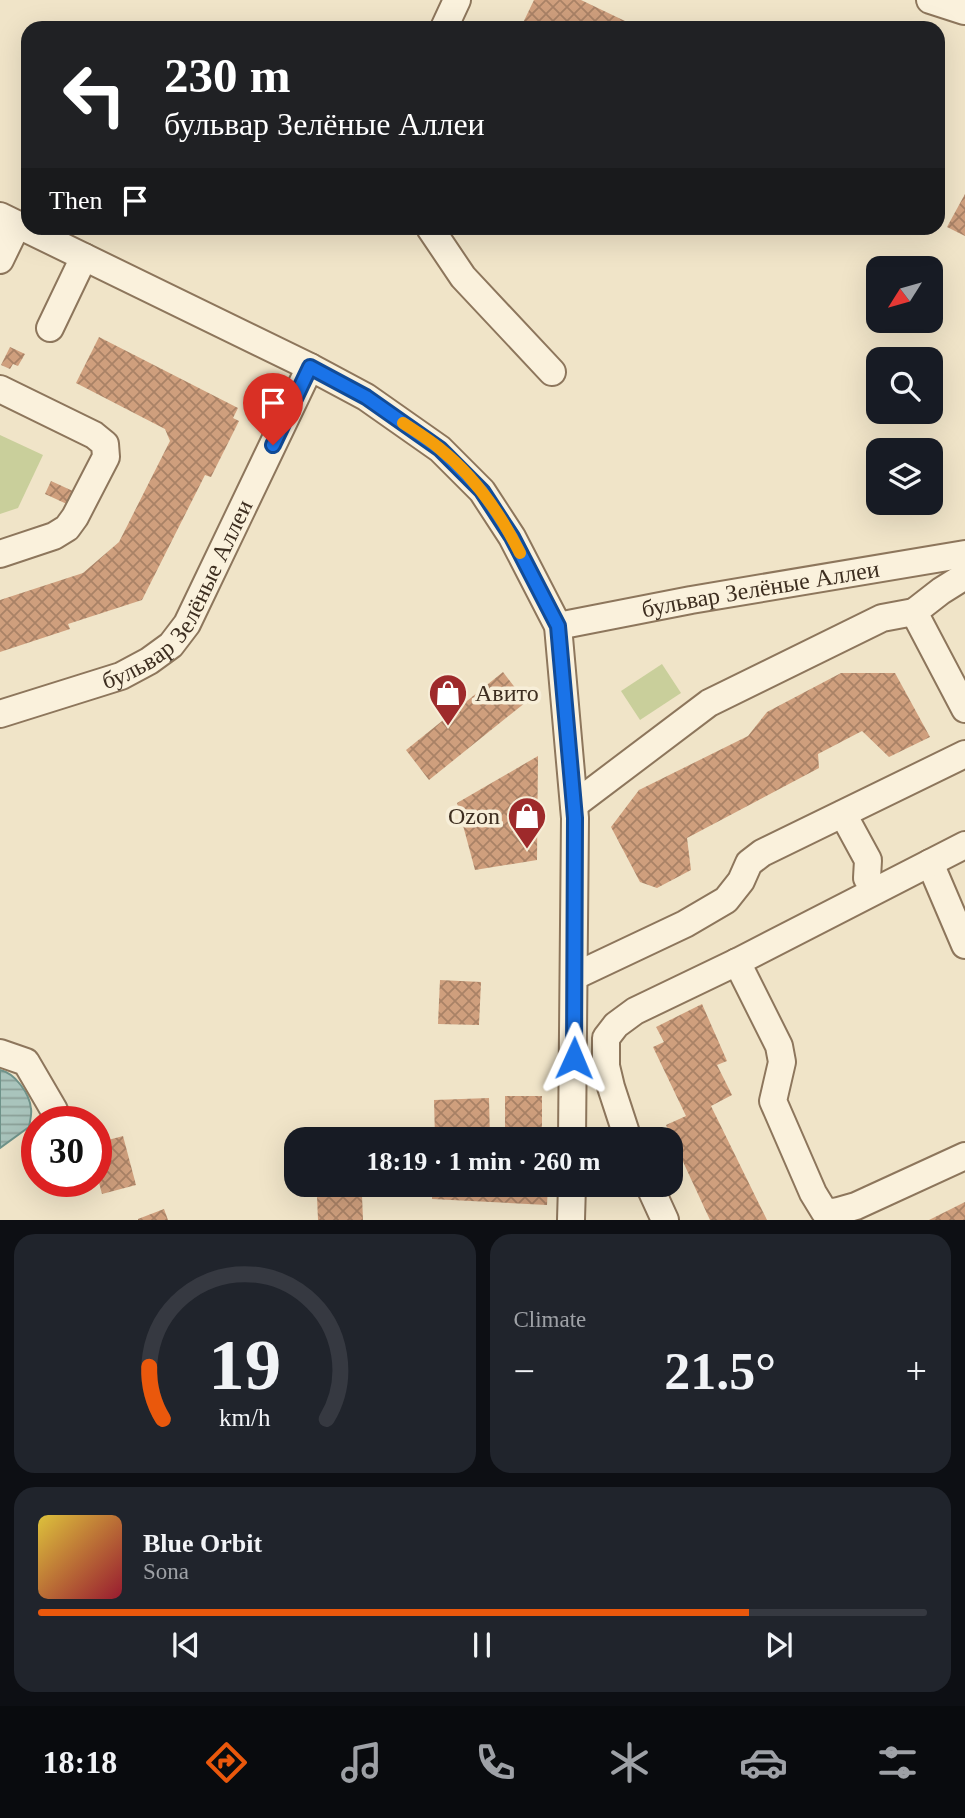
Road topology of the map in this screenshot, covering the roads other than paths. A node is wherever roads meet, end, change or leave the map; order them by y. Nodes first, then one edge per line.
1 (457, 0) edge
2 (930, 0) edge
3 (964, 10) edge
4 (447, 21) edge
5 (9, 220) edge
6 (39, 235) edge
7 (435, 235) edge
8 (84, 257) junction
9 (0, 260) edge
10 (50, 328) dead end
11 (310, 367) junction
12 (552, 372) dead end
13 (0, 389) edge
14 (0, 554) edge
15 (965, 554) edge
16 (965, 576) edge
17 (914, 612) junction
18 (558, 626) junction
19 (965, 709) edge
20 (0, 714) edge
21 (965, 754) edge
22 (574, 805) junction
23 (843, 814) junction
24 (965, 845) edge
25 (930, 863) junction
26 (867, 878) dead end
27 (965, 945) edge
28 (737, 962) junction
29 (575, 976) junction
30 (0, 1053) edge
31 (52, 1106) edge
32 (572, 1127) edge
33 (624, 1127) edge
34 (965, 1156) edge
35 (572, 1197) edge
36 (654, 1197) edge
37 (571, 1220) edge
38 (665, 1220) edge

1 - 4 street
2 - 3 street
5 - 9 street
6 - 8 street
7 - 12 street
8 - 10 street
8 - 11 street
11 - 18 street
11 - 20 street, бульвар Зелёные Аллеи
13 - 14 street
15 - 18 street, бульвар Зелёные Аллеи
16 - 17 street
17 - 19 street
17 - 22 street
18 - 22 street
21 - 23 street
22 - 29 street
23 - 26 street
23 - 29 street
24 - 25 street
25 - 27 street
25 - 28 street
28 - 33 street
28 - 34 street
29 - 32 street
30 - 31 street
35 - 37 street
36 - 38 street

